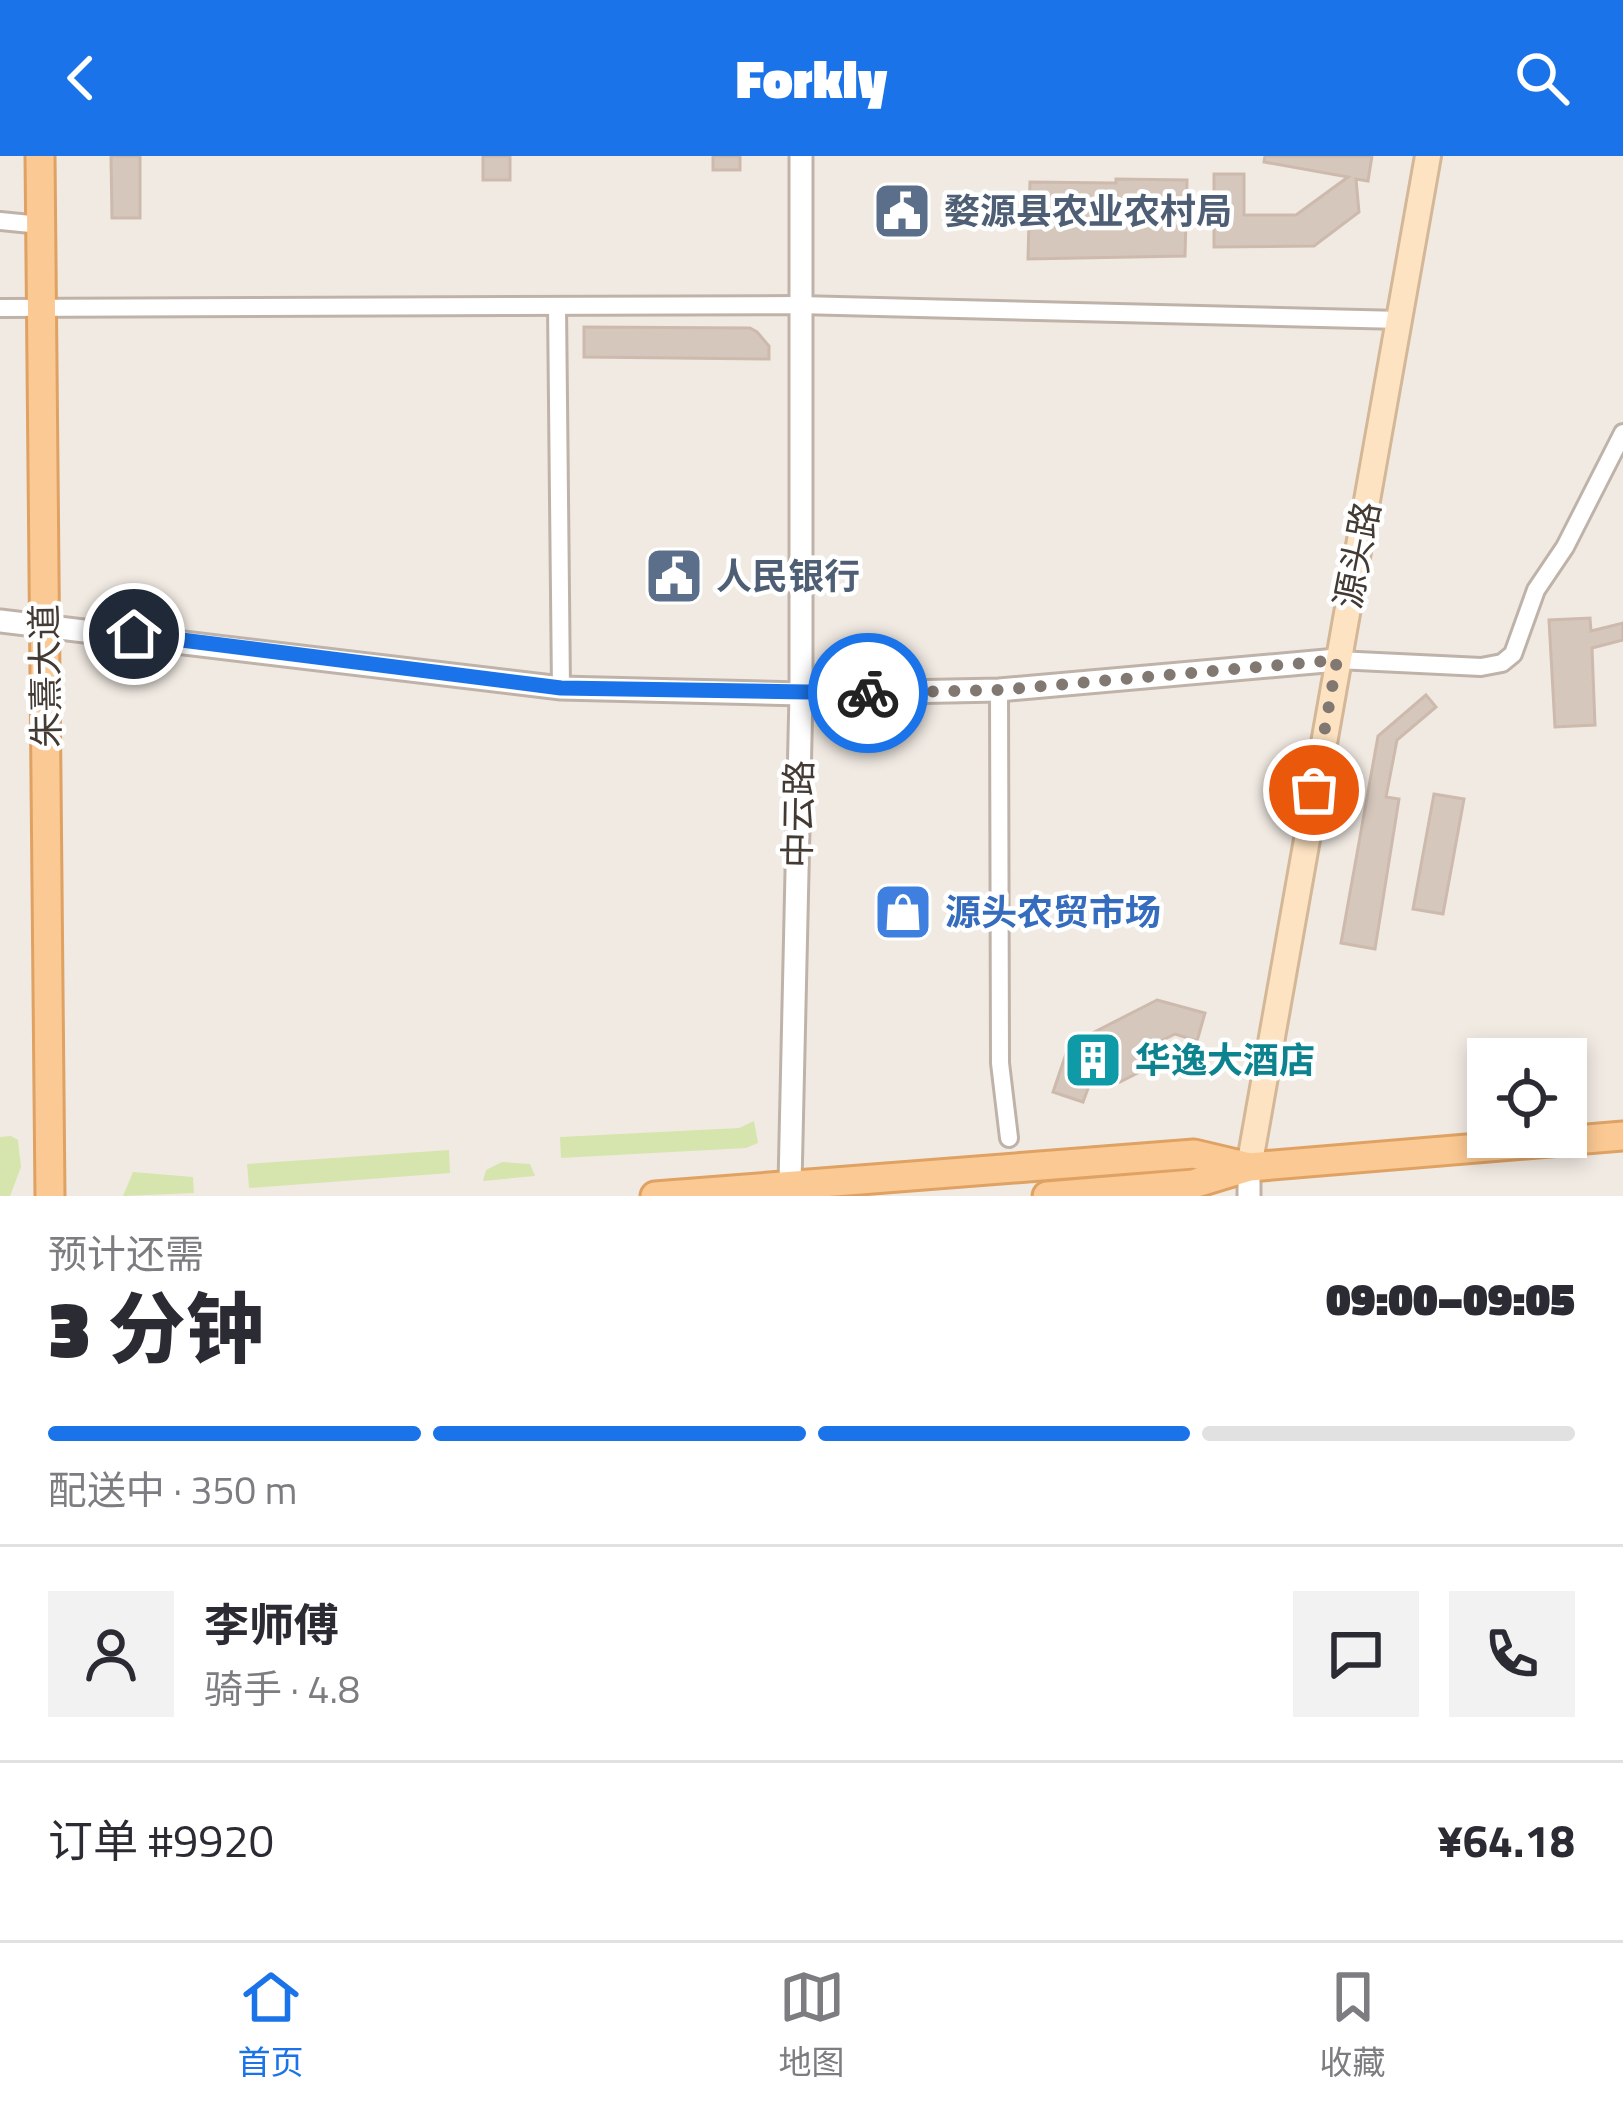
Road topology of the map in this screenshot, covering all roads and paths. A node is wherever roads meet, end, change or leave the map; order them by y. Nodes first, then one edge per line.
1 (40, 156) edge
2 (801, 156) edge
3 (1428, 156) edge
4 (0, 220) edge
5 (41, 225) junction
6 (799, 305) junction
7 (557, 306) junction
8 (0, 308) edge
9 (42, 309) junction
10 (1401, 320) junction
11 (1623, 433) edge
12 (0, 620) edge
13 (44, 624) junction
14 (1337, 660) junction
15 (561, 688) junction
16 (999, 690) junction
17 (801, 694) junction
18 (1623, 1136) edge
19 (1009, 1138) dead end
20 (1249, 1167) junction
21 (790, 1184) junction
22 (50, 1196) edge
23 (655, 1196) edge
24 (1047, 1196) edge
25 (1249, 1196) edge

1 - 5 main road, 朱熹大道
2 - 6 street, 中云路
3 - 10 main road, 源头路
4 - 5 street
5 - 9 main road, 朱熹大道
6 - 7 street
6 - 10 street
6 - 17 street, 中云路
7 - 9 street
7 - 15 street
8 - 9 street
9 - 13 main road, 朱熹大道
10 - 14 main road, 源头路
11 - 14 street
12 - 13 street
13 - 15 street
13 - 22 main road, 朱熹大道
14 - 16 street
14 - 20 main road, 源头路
15 - 17 street
16 - 17 street
16 - 19 street
17 - 21 street, 中云路
18 - 20 main road
20 - 21 main road
20 - 24 main road
20 - 25 street
21 - 23 main road

